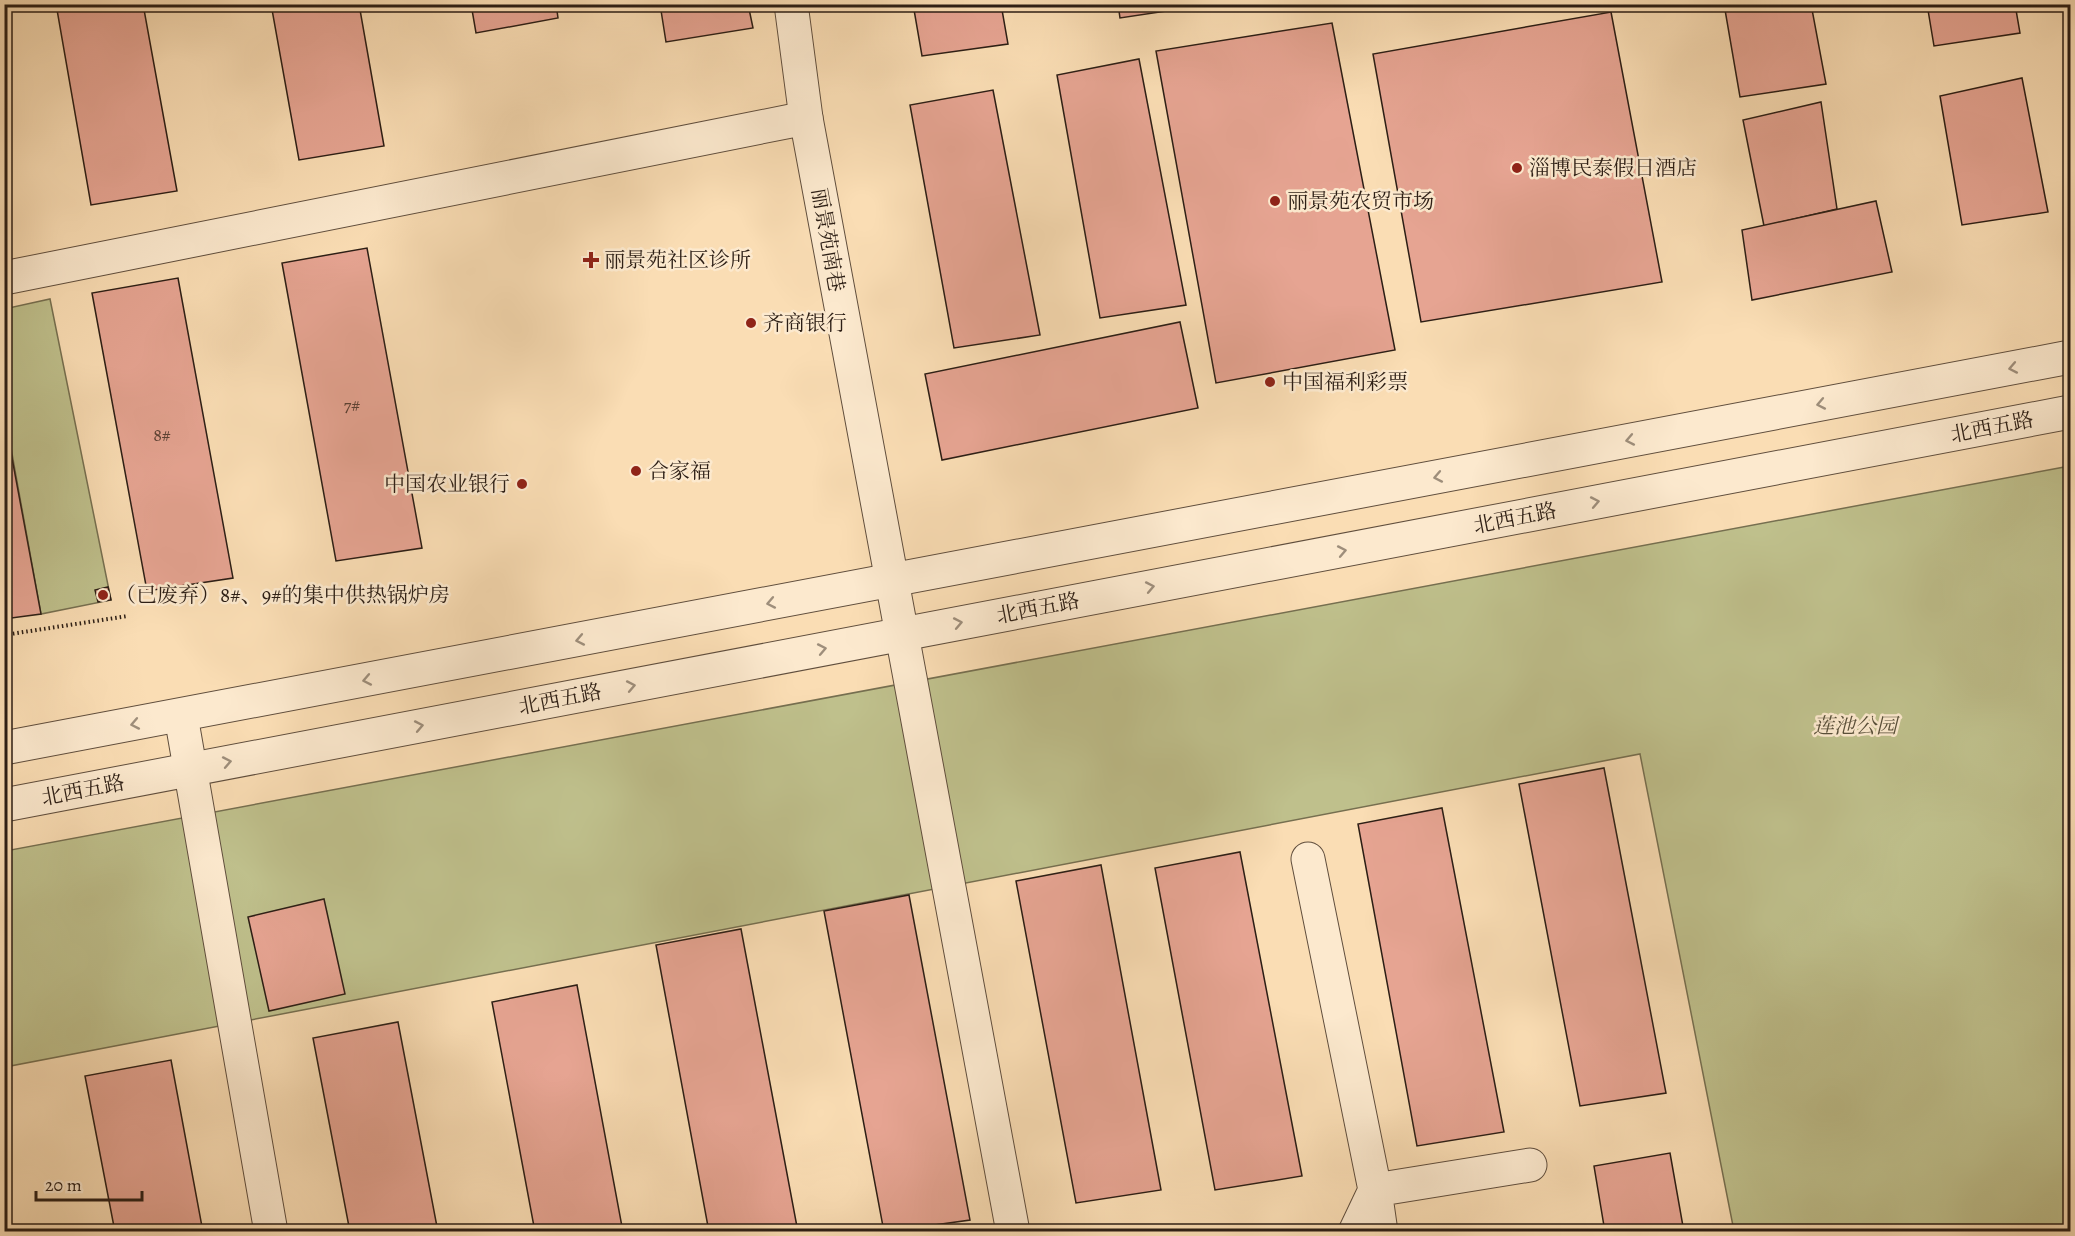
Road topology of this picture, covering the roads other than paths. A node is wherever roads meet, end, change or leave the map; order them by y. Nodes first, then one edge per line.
1 (791, 4) edge
2 (806, 118) junction
3 (4, 278) edge
4 (2070, 357) edge
5 (2070, 412) edge
6 (891, 580) junction
7 (901, 634) junction
8 (181, 716) junction
9 (4, 748) edge
10 (190, 769) junction
11 (4, 805) edge
12 (1308, 859) dead end
13 (1530, 1165) dead end
14 (1375, 1190) junction
15 (271, 1232) edge
16 (1013, 1232) edge
17 (1355, 1232) edge
18 (1381, 1232) edge

1 - 2 street, 丽景苑南巷
2 - 3 street
2 - 6 street, 丽景苑南巷
4 -> 6 street
7 -> 5 street, 北西五路
6 - 7 street, 丽景苑南巷
6 -> 8 street
10 -> 7 street, 北西五路
7 - 16 street, 丽景苑南巷
8 -> 9 street
8 - 10 street
10 - 11 street, 北西五路
10 - 15 street
12 - 14 street
13 - 14 street
14 - 17 street
14 - 18 street

